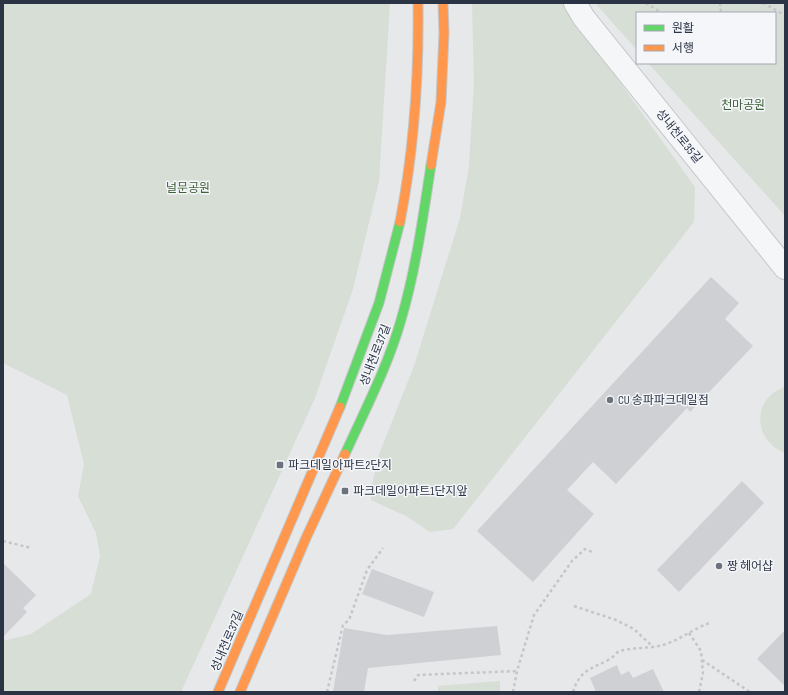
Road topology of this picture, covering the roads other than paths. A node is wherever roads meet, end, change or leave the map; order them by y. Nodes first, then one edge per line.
1 (418, 3) edge
2 (443, 3) edge
3 (575, 3) edge
4 (785, 268) edge
5 (305, 515) junction
6 (218, 692) edge
7 (240, 692) edge

1 - 5 main road, 성내천로37길
2 - 5 main road, 성내천로37길
3 - 4 street, 성내천로35길
5 - 6 main road, 성내천로37길
5 - 7 main road, 성내천로37길

